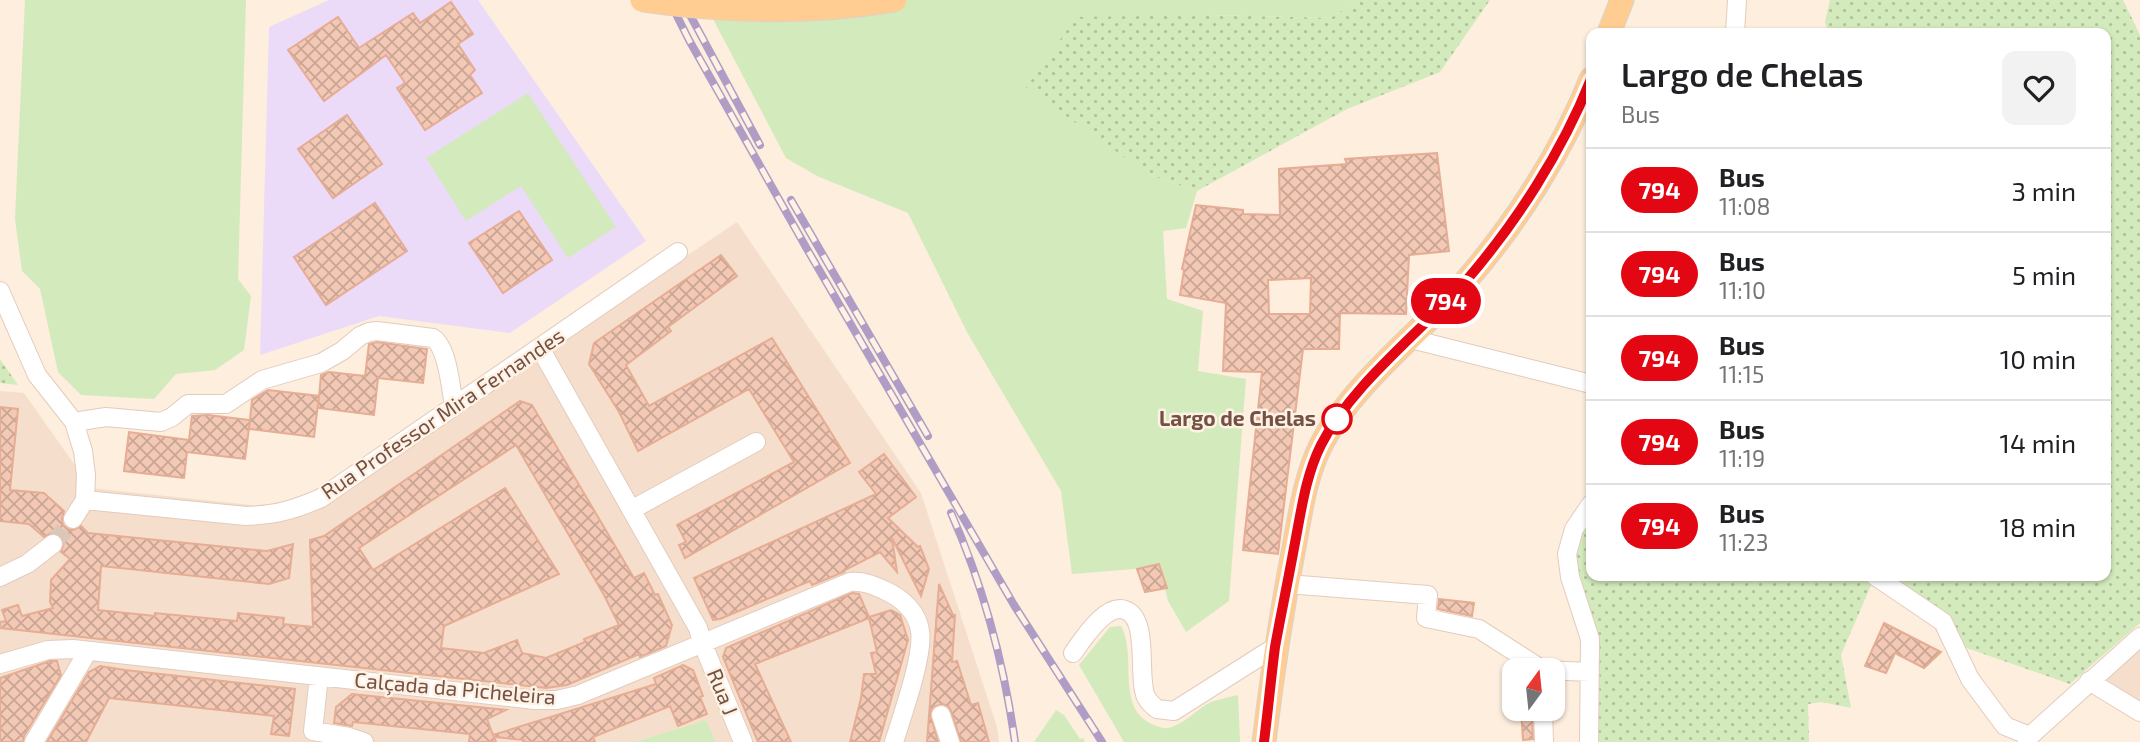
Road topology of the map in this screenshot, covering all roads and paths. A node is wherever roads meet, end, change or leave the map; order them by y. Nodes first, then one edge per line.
1 (642, 0) edge
2 (895, 0) edge
3 (1622, 0) edge
4 (1737, 0) edge
5 (1611, 28) edge
6 (1735, 28) edge
7 (1586, 92) edge
8 (678, 252) dead end
9 (0, 292) edge
10 (1411, 339) junction
11 (540, 348) junction
12 (1586, 383) edge
13 (454, 407) junction
14 (74, 422) junction
15 (756, 442) dead end
16 (85, 500) junction
17 (631, 510) junction
18 (1586, 511) edge
19 (73, 519) tunnel mouth
20 (53, 544) tunnel mouth
21 (0, 577) edge
22 (1882, 581) edge
23 (1287, 584) junction
24 (2140, 637) edge
25 (702, 642) junction
26 (1275, 647) junction
27 (88, 651) junction
28 (1073, 653) dead end
29 (1524, 658) edge
30 (1, 660) edge
31 (1565, 671) edge
32 (1590, 672) junction
33 (319, 676) junction
34 (2089, 681) junction
35 (2140, 712) edge
36 (941, 715) dead end
37 (1543, 721) edge
38 (2029, 739) edge
39 (34, 742) edge
40 (364, 742) edge
41 (743, 742) edge
42 (894, 742) edge
43 (950, 742) edge
44 (1264, 742) edge
45 (1544, 742) edge
46 (1589, 742) edge

1 - 2 main road, bridge
3 - 5 main road
4 - 6 street
7 - 10 main road
8 - 11 street, Rua Professor Mira Fernandes
9 - 14 street
10 - 12 street
10 - 23 main road
11 - 13 street, Rua Professor Mira Fernandes
11 - 17 street, Rua J
13 - 14 street
13 - 16 street, Rua Professor Mira Fernandes
14 - 16 street
15 - 17 street
16 - 19 street
17 - 25 street, Rua J
18 - 32 street
20 - 21 street
22 - 38 street
23 - 26 main road
23 - 29 street
24 - 34 street
25 - 33 street, Calçada da Picheleira
25 - 41 street, Rua J
25 - 42 street, Calçada da Picheleira
26 - 28 street
26 - 44 main road
27 - 30 street, Calçada da Picheleira
27 - 33 street, Calçada da Picheleira
27 - 39 street
31 - 32 street
32 - 46 street
33 - 40 street
34 - 35 street
34 - 38 street
36 - 43 street
37 - 45 street

